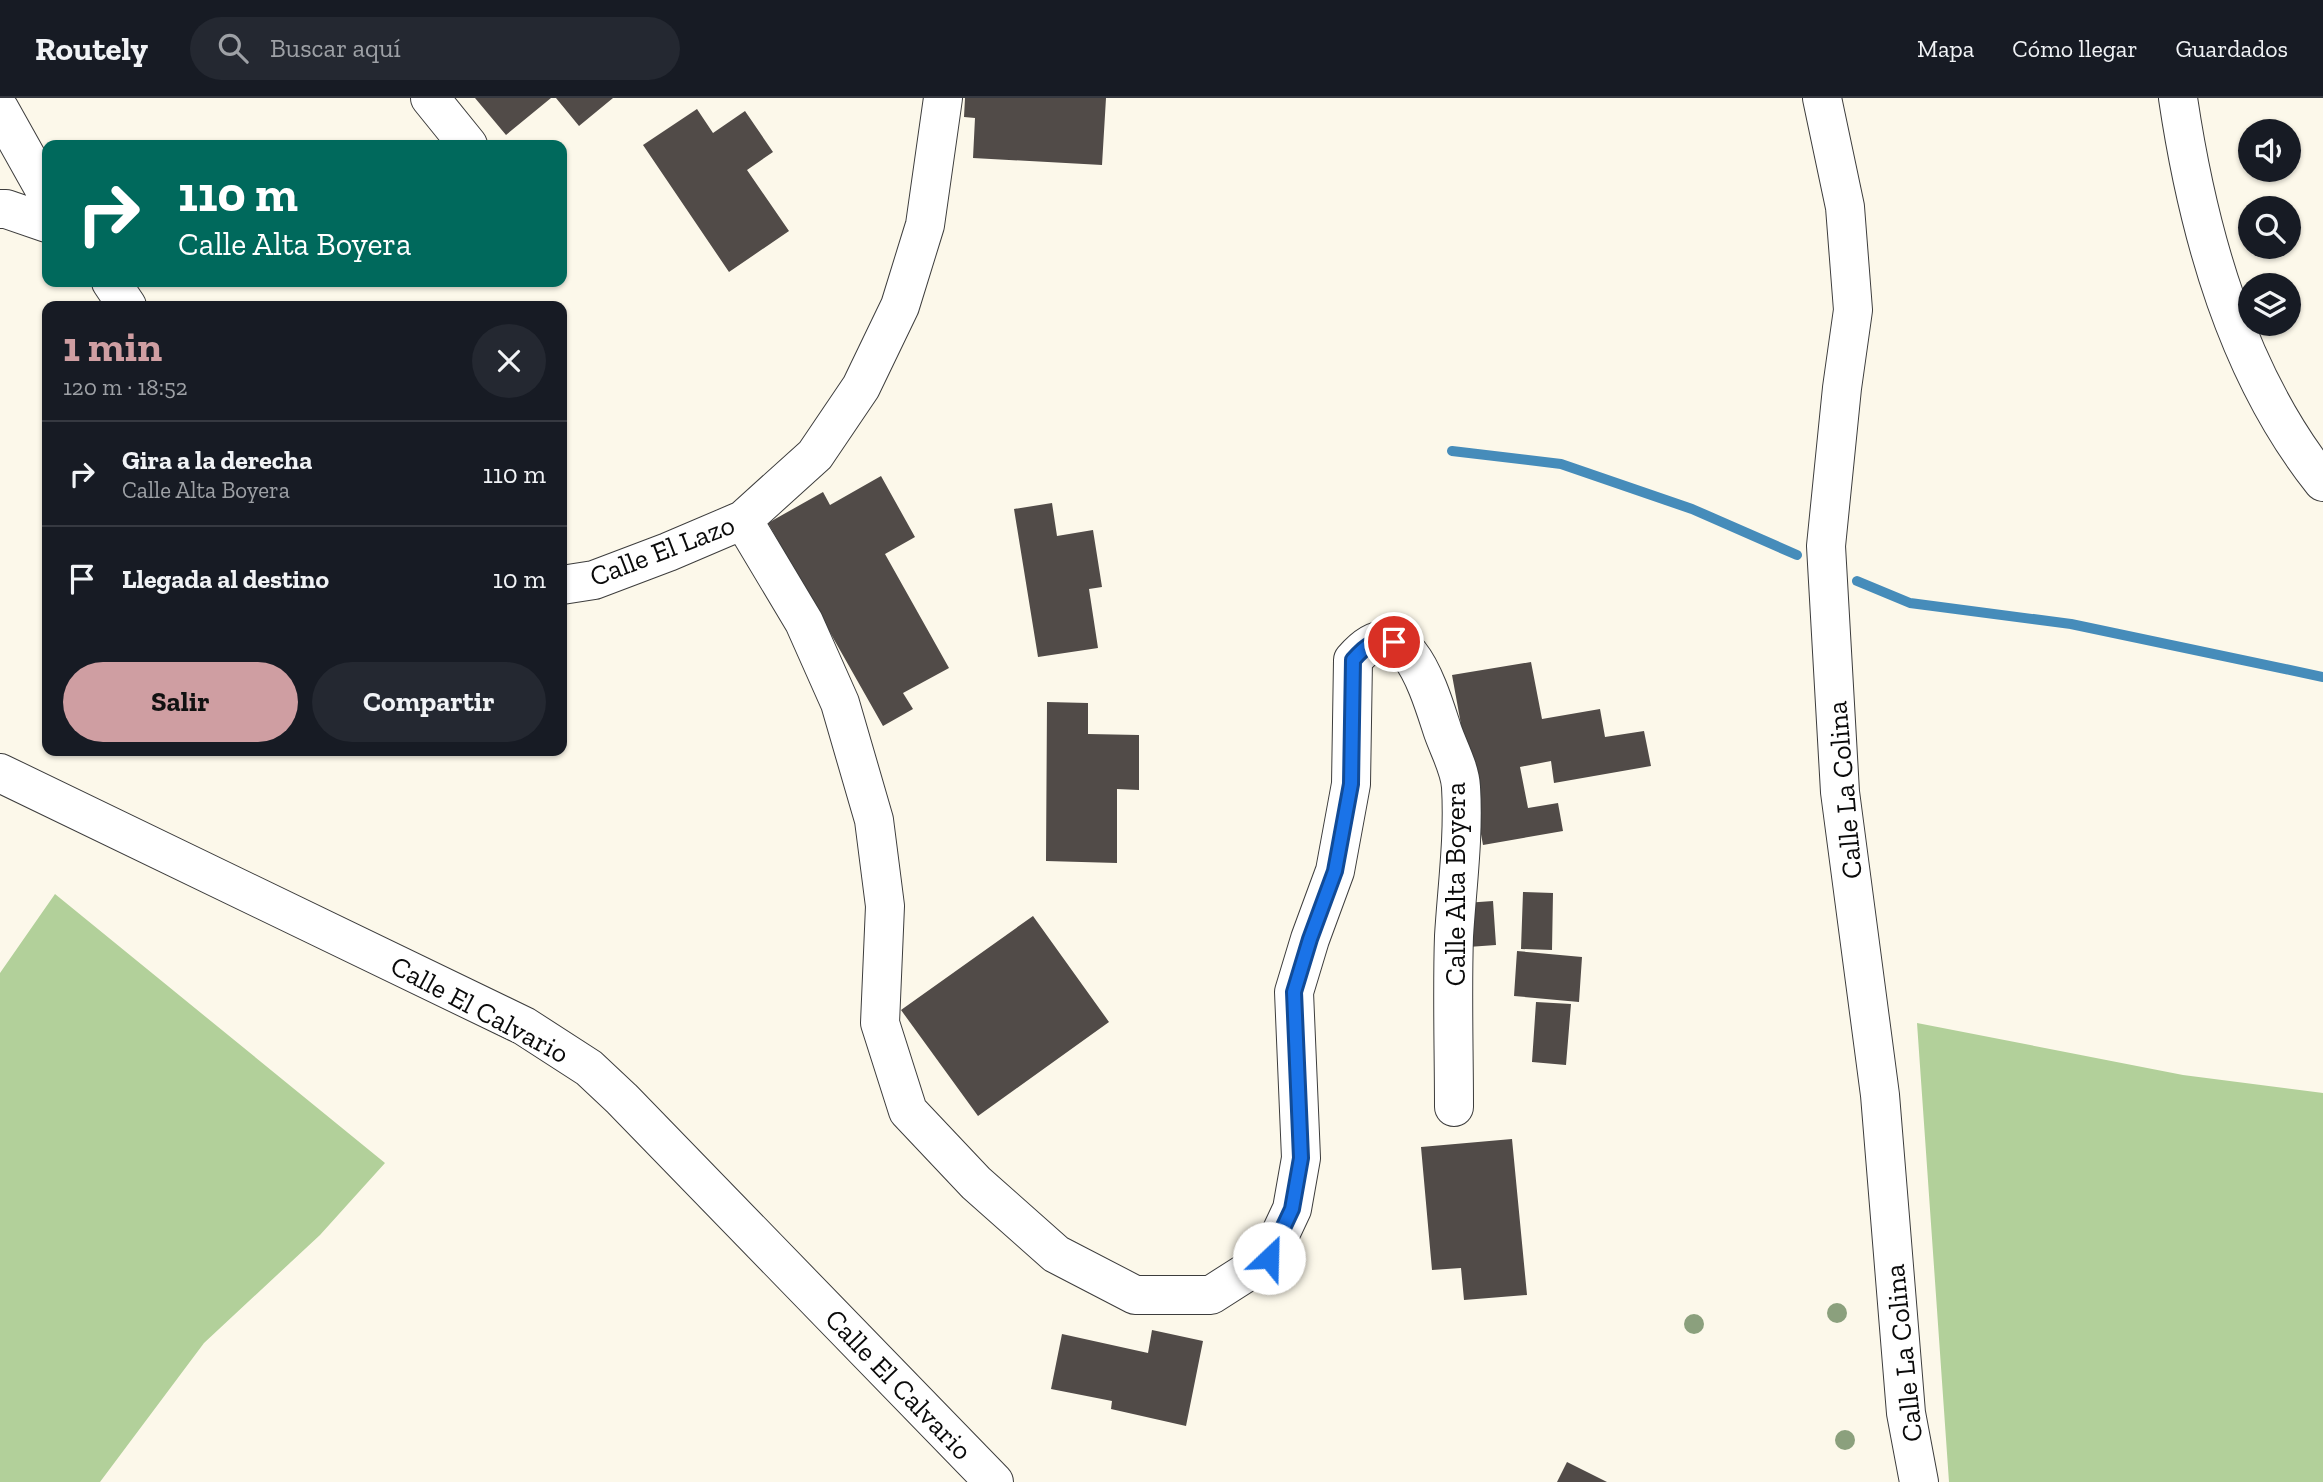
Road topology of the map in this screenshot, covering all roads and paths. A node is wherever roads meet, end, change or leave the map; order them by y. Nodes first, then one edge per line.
1 (430, 98) edge
2 (943, 98) edge
3 (1822, 98) edge
4 (2178, 98) edge
5 (0, 110) edge
6 (464, 140) edge
7 (42, 185) edge
8 (0, 209) edge
9 (42, 221) edge
10 (2323, 482) edge
11 (743, 520) junction
12 (567, 584) edge
13 (0, 773) edge
14 (1454, 1107) dead end
15 (993, 1482) edge
16 (1919, 1482) edge

1 - 6 street
2 - 11 street, Calle El Lazo
3 - 16 street, Calle La Colina
4 - 10 street
5 - 7 street
8 - 9 street
11 - 12 street, Calle El Lazo
11 - 14 street, Calle Alta Boyera
13 - 15 street, Calle El Calvario

